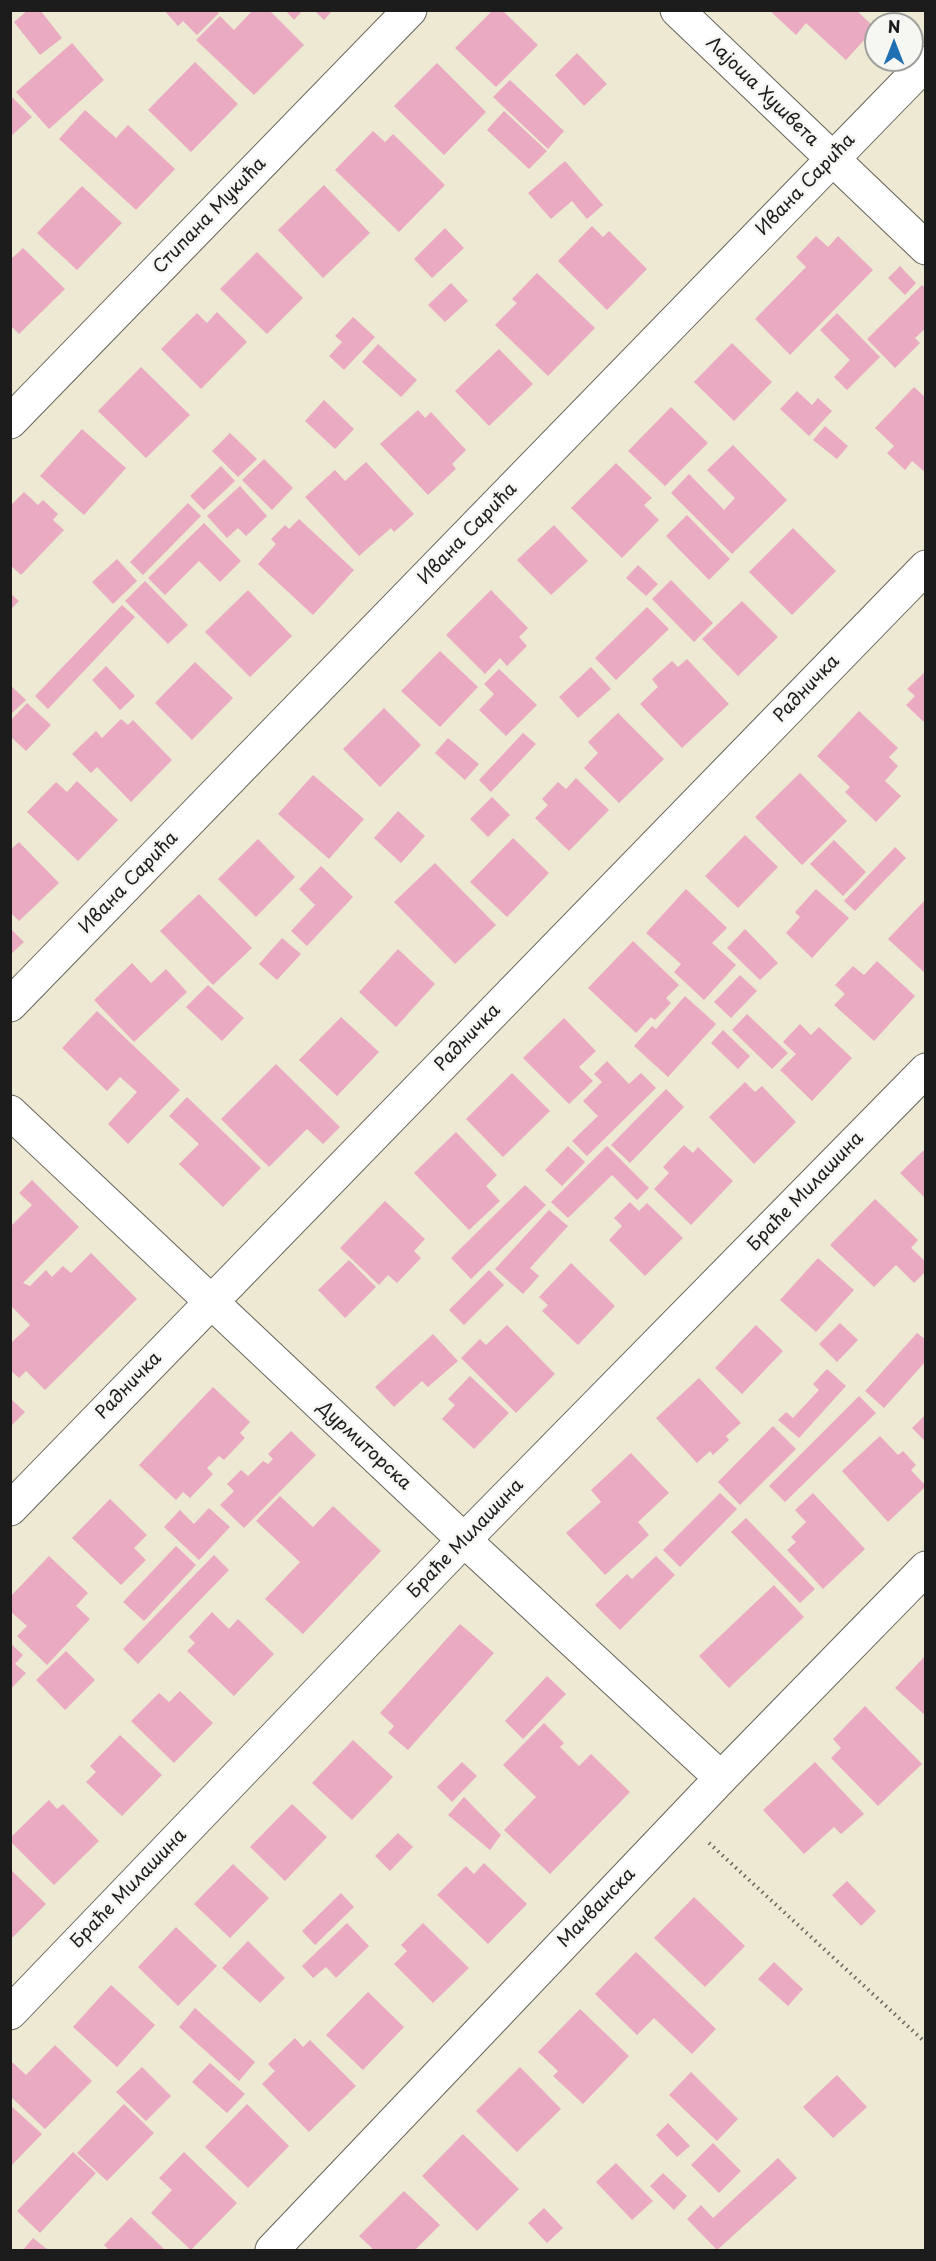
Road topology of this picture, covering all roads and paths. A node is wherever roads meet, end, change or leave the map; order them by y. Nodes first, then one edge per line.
1 (410, 10) edge
2 (677, 10) edge
3 (926, 63) edge
4 (831, 159) junction
5 (926, 248) edge
6 (10, 422) edge
7 (926, 567) edge
8 (10, 1005) edge
9 (926, 1070) edge
10 (10, 1112) edge
11 (211, 1302) junction
12 (10, 1509) edge
13 (464, 1540) junction
14 (926, 1568) edge
15 (721, 1778) junction
16 (682, 1819) junction
17 (10, 2013) edge
18 (926, 2043) edge
19 (272, 2250) edge

1 - 6 street, Стипана Мукића
2 - 4 street, Лајоша Хушвета
3 - 4 street, Ивана Сарића
4 - 5 street, Лајоша Хушвета
4 - 8 street, Ивана Сарића
7 - 11 street, Радничка
9 - 13 street, Браће Милашина
10 - 11 street, Дурмиторска
11 - 12 street, Радничка
11 - 13 street, Дурмиторска
13 - 15 street, Дурмиторска
13 - 17 street, Браће Милашина
14 - 15 street, Мачванска
15 - 16 street, Мачванска
16 - 18 path
16 - 19 street, Мачванска

